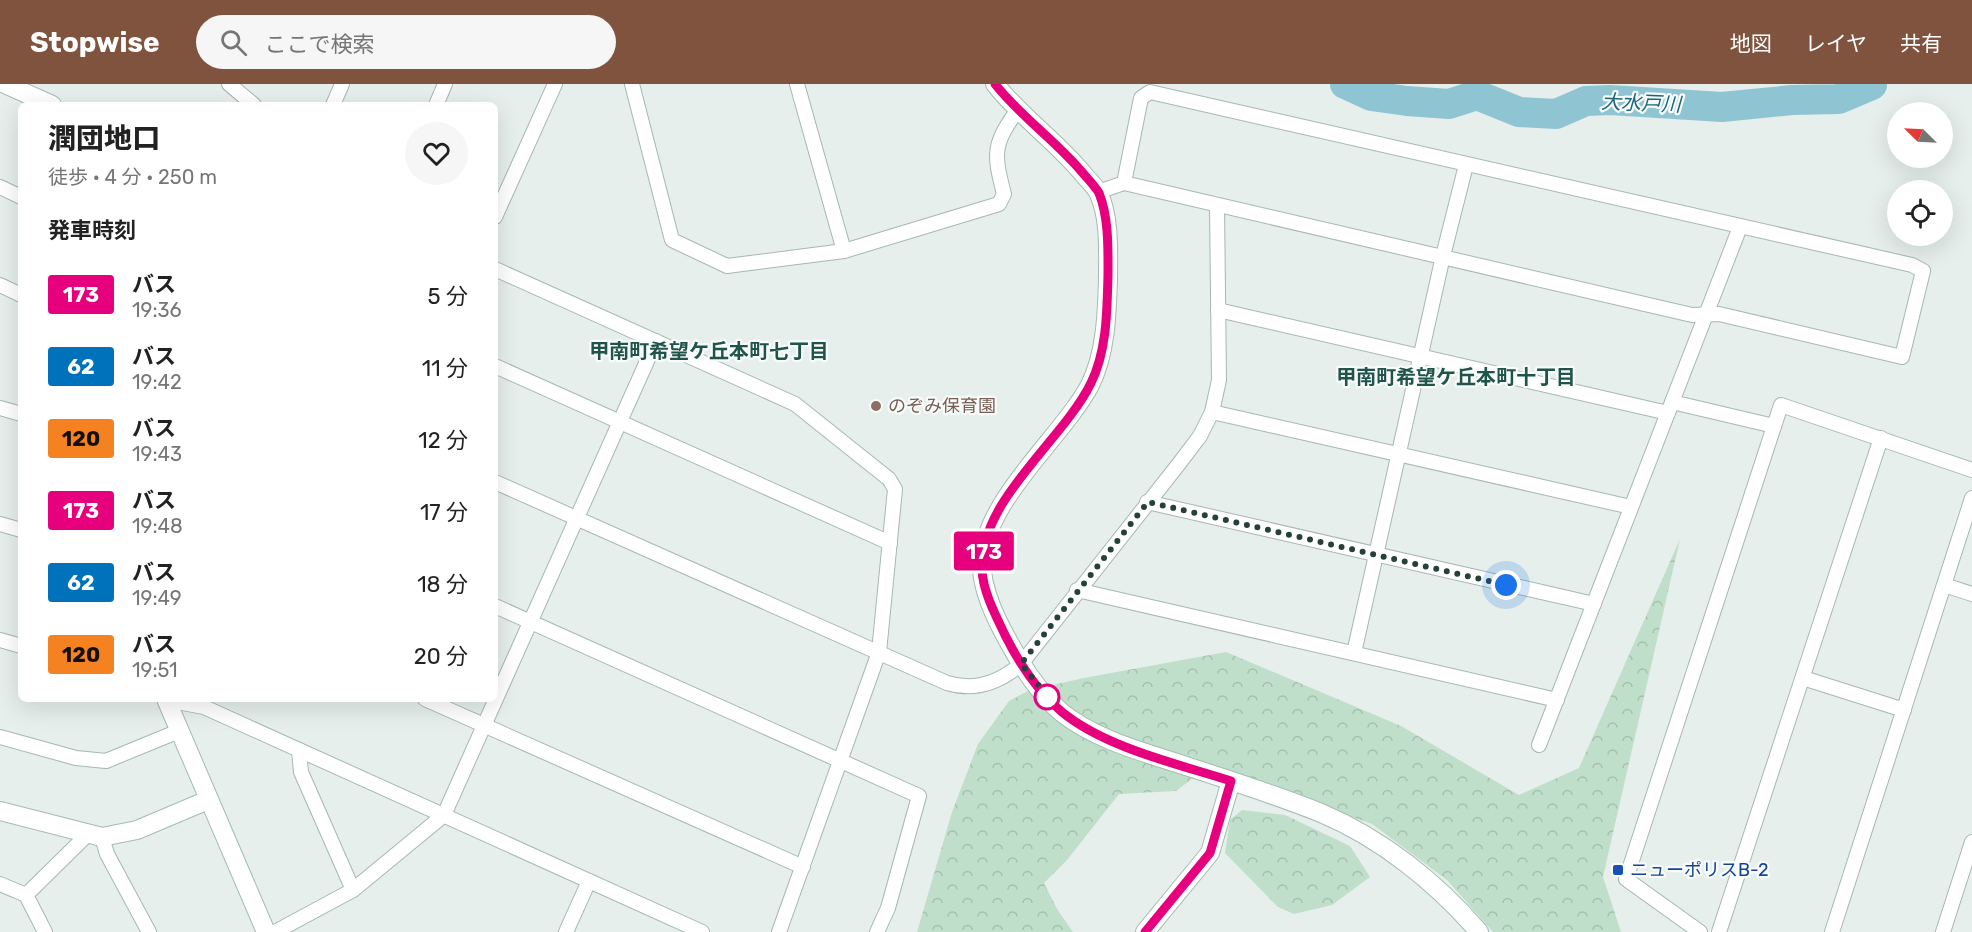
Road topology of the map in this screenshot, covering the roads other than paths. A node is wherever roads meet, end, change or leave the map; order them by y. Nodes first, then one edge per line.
1 (5, 84) edge
2 (342, 84) edge
3 (445, 84) edge
4 (555, 84) edge
5 (632, 84) edge
6 (797, 84) edge
7 (995, 84) edge
8 (236, 86) edge
9 (45, 102) edge
10 (251, 102) edge
11 (334, 102) edge
12 (437, 102) edge
13 (1019, 108) junction
14 (1467, 165) junction
15 (1124, 183) junction
16 (0, 187) edge
17 (1098, 192) junction
18 (18, 196) edge
19 (1217, 206) junction
20 (498, 210) edge
21 (1740, 227) junction
22 (844, 251) junction
23 (1443, 256) junction
24 (498, 270) edge
25 (0, 285) edge
26 (18, 294) edge
27 (1218, 310) junction
28 (1706, 314) junction
29 (656, 341) junction
30 (1420, 355) junction
31 (498, 367) edge
32 (1670, 407) junction
33 (0, 408) edge
34 (1212, 412) junction
35 (18, 413) edge
36 (620, 422) junction
37 (1774, 426) junction
38 (1881, 438) junction
39 (1398, 455) junction
40 (1972, 470) edge
41 (498, 483) edge
42 (1972, 498) edge
43 (1148, 502) junction
44 (1631, 507) junction
45 (577, 518) junction
46 (0, 524) edge
47 (18, 529) edge
48 (890, 543) junction
49 (1375, 555) junction
50 (1944, 585) junction
51 (1077, 590) junction
52 (1972, 594) edge
53 (1594, 604) junction
54 (498, 607) edge
55 (530, 622) junction
56 (0, 640) edge
57 (18, 645) edge
58 (879, 652) junction
59 (1354, 653) junction
60 (1021, 664) junction
61 (1803, 678) junction
62 (498, 694) edge
63 (1557, 700) junction
64 (167, 702) edge
65 (180, 702) edge
66 (432, 702) edge
67 (494, 702) edge
68 (1904, 710) junction
69 (484, 725) junction
70 (179, 731) junction
71 (0, 737) edge
72 (1539, 745) dead end
73 (299, 750) junction
74 (841, 761) junction
75 (1231, 781) junction
76 (207, 800) junction
77 (0, 811) edge
78 (444, 815) junction
79 (95, 835) junction
80 (1972, 842) edge
81 (803, 867) junction
82 (589, 881) junction
83 (0, 884) edge
84 (353, 890) junction
85 (26, 895) junction
86 (677, 926) edge
87 (45, 932) edge
88 (148, 932) edge
89 (266, 932) edge
90 (275, 932) edge
91 (566, 932) edge
92 (702, 932) edge
93 (779, 932) edge
94 (877, 932) edge
95 (1145, 932) edge
96 (1479, 932) edge
97 (1700, 932) edge
98 (1719, 932) edge
99 (1832, 932) edge
100 (1943, 932) edge

1 - 9 main road
2 - 11 street
3 - 12 street
4 - 20 street
5 - 22 street
6 - 22 street
7 - 13 main road
8 - 10 street
13 - 17 main road
13 - 22 street
14 - 15 street
14 - 21 street
14 - 23 street
15 - 17 street
15 - 19 street
16 - 18 street
17 - 60 main road
19 - 23 street
19 - 27 street
21 - 28 street
21 - 28 street
23 - 28 street
23 - 30 street
24 - 29 street
25 - 26 street
27 - 30 street
27 - 34 street
28 - 32 street
29 - 36 street
29 - 48 street
30 - 32 street
30 - 39 street
31 - 36 street
32 - 37 street
32 - 44 street
33 - 35 street
34 - 39 street
34 - 43 street
36 - 45 street
36 - 48 street
37 - 38 street
37 - 97 street
38 - 40 street
38 - 61 street
39 - 44 street
39 - 49 street
41 - 45 street
42 - 50 street
43 - 49 street
43 - 51 street
44 - 53 street
45 - 55 street
45 - 58 street
46 - 47 street
48 - 58 street
49 - 53 street
49 - 59 street
50 - 52 street
50 - 68 street
51 - 59 street
51 - 60 street
53 - 63 street
54 - 55 street
55 - 62 street
55 - 74 street
56 - 57 street
58 - 60 street
58 - 74 street
59 - 63 street
60 - 75 main road
61 - 68 street
61 - 98 street
63 - 72 street
64 - 70 main road
65 - 73 street
66 - 69 street
67 - 69 street
68 - 99 street
69 - 78 street
69 - 81 street
70 - 71 street
70 - 76 main road
73 - 78 street
73 - 84 street
74 - 81 street
74 - 94 street
75 - 95 main road
75 - 96 main road
76 - 79 main road
76 - 89 main road
77 - 79 main road
78 - 82 street
78 - 84 street
79 - 85 street
79 - 88 street
80 - 100 street
81 - 93 street
82 - 86 street
82 - 91 street
83 - 85 street
84 - 90 street
85 - 87 street
86 - 92 street

